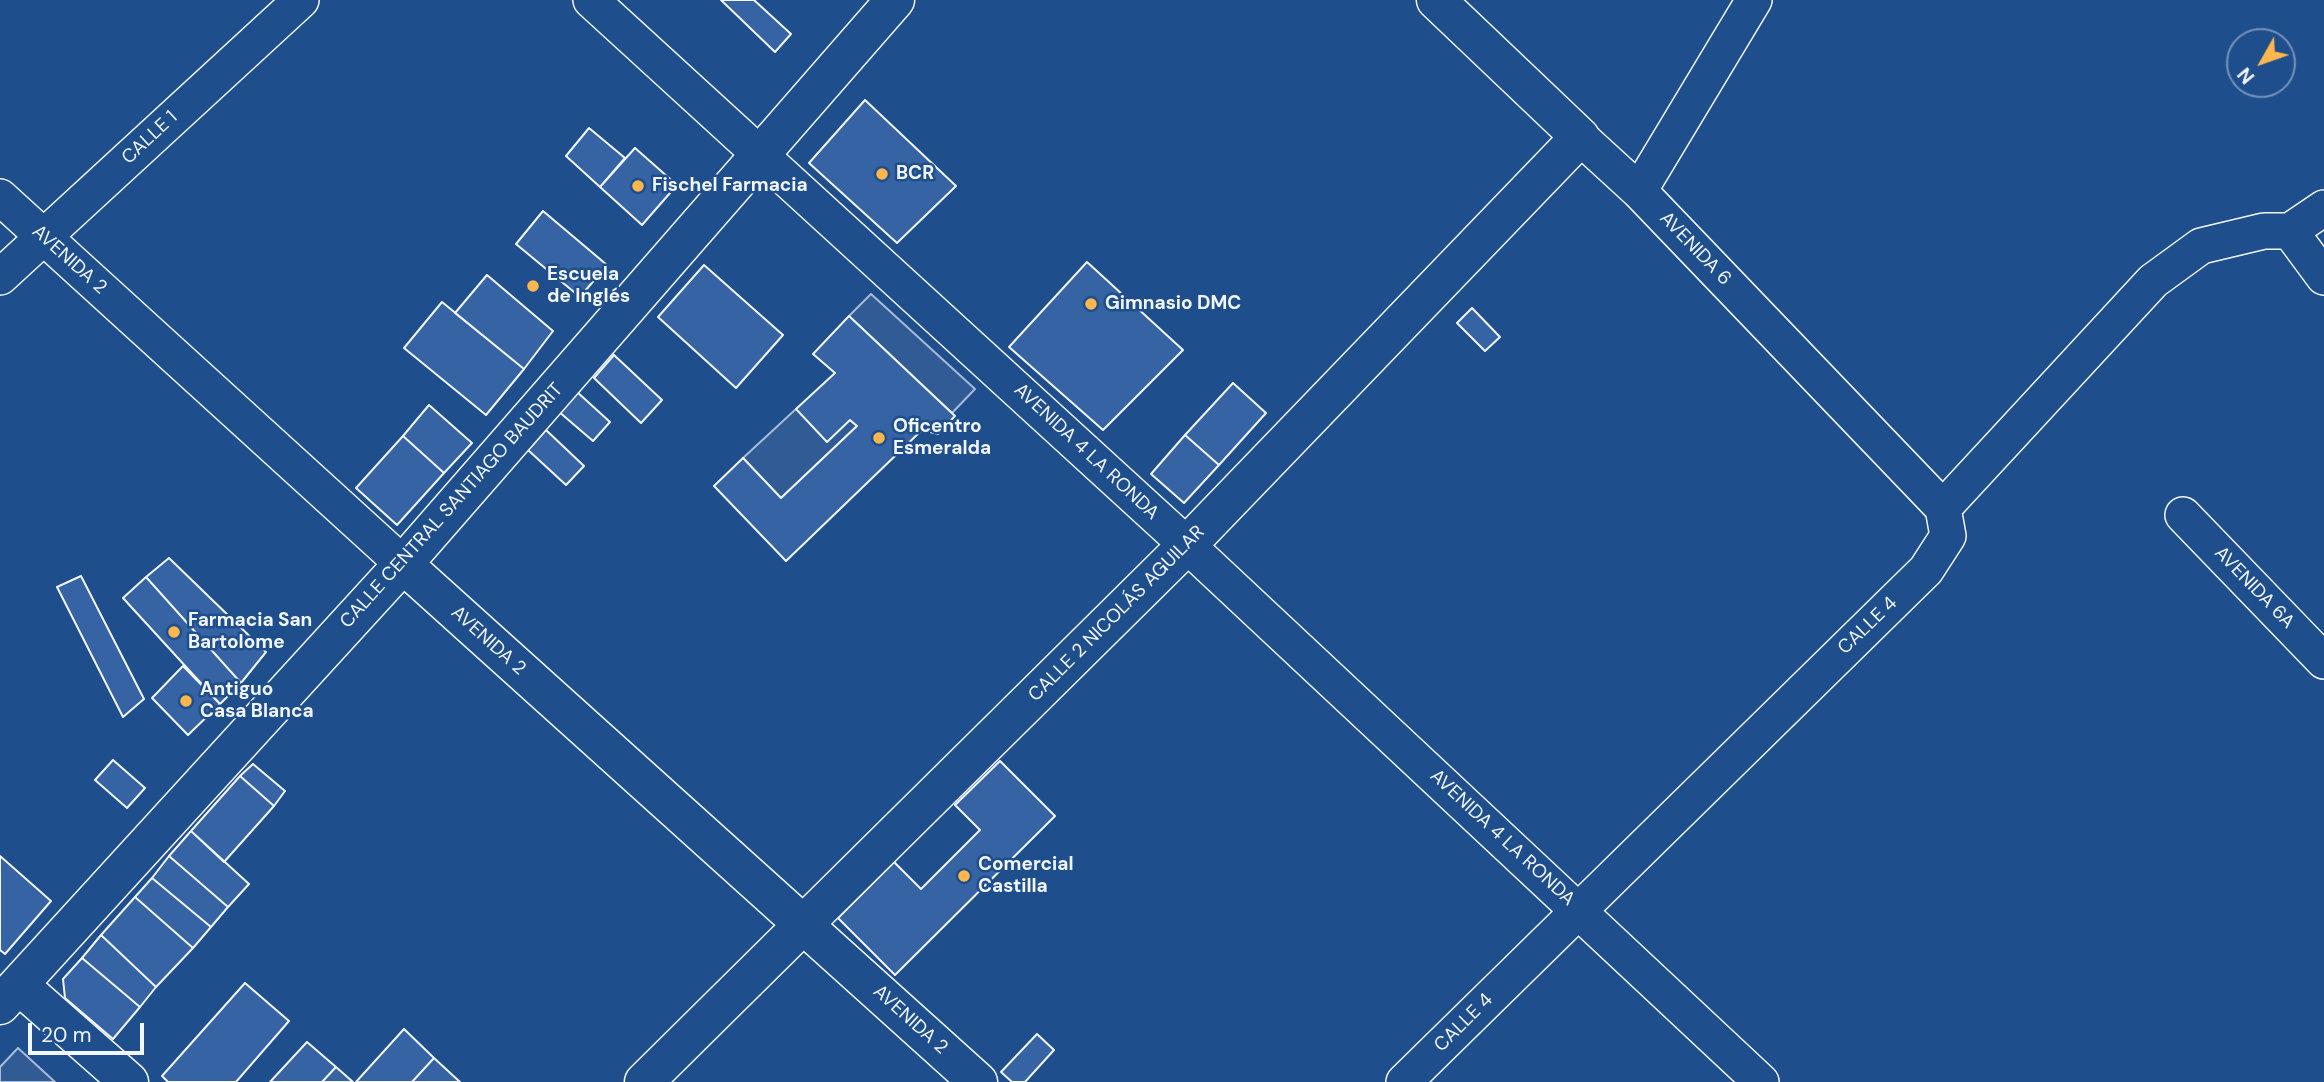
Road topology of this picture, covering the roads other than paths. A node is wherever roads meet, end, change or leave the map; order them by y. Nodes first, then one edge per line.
1 (301, 0) edge
2 (591, 0) edge
3 (895, 0) edge
4 (1436, 0) edge
5 (1754, 0) edge
6 (1580, 138) junction
7 (761, 155) junction
8 (1639, 191) junction
9 (0, 197) edge
10 (2324, 208) edge
11 (2290, 231) junction
12 (44, 237) junction
13 (2324, 276) edge
14 (0, 277) edge
15 (1943, 508) junction
16 (2183, 515) dead end
17 (1187, 545) junction
18 (403, 564) junction
19 (2324, 661) edge
20 (1578, 909) junction
21 (803, 925) junction
22 (6, 986) edge
23 (129, 1082) edge
24 (643, 1082) edge
25 (978, 1082) edge
26 (1404, 1082) edge
27 (1761, 1082) edge

1 - 12 street, CALLE 1
2 - 7 street, AVENIDA 4 LA RONDA
3 - 7 main road, CALLE CENTRAL SANTIAGO BAUDRIT
4 - 6 main road, AVENIDA 6
5 - 8 street
6 - 8 street, AVENIDA 6
6 - 17 main road, CALLE 2 NICOLÁS AGUILAR
7 - 17 street, AVENIDA 4 LA RONDA
7 - 18 main road, CALLE CENTRAL SANTIAGO BAUDRIT
8 - 15 street, AVENIDA 6
9 - 12 street, AVENIDA 2
10 - 11 street
11 - 13 street
11 - 15 street
12 - 14 street, CALLE 1
12 - 18 street, AVENIDA 2
15 - 20 street, CALLE 4
16 - 19 street, AVENIDA 6A
17 - 20 street, AVENIDA 4 LA RONDA
17 - 21 main road, CALLE 2 NICOLÁS AGUILAR
18 - 21 main road, AVENIDA 2
18 - 22 main road, CALLE CENTRAL SANTIAGO BAUDRIT
20 - 26 street, CALLE 4
20 - 27 street, AVENIDA 4 LA RONDA
21 - 24 main road, CALLE 2 NICOLÁS AGUILAR
21 - 25 main road, AVENIDA 2
22 - 23 main road

